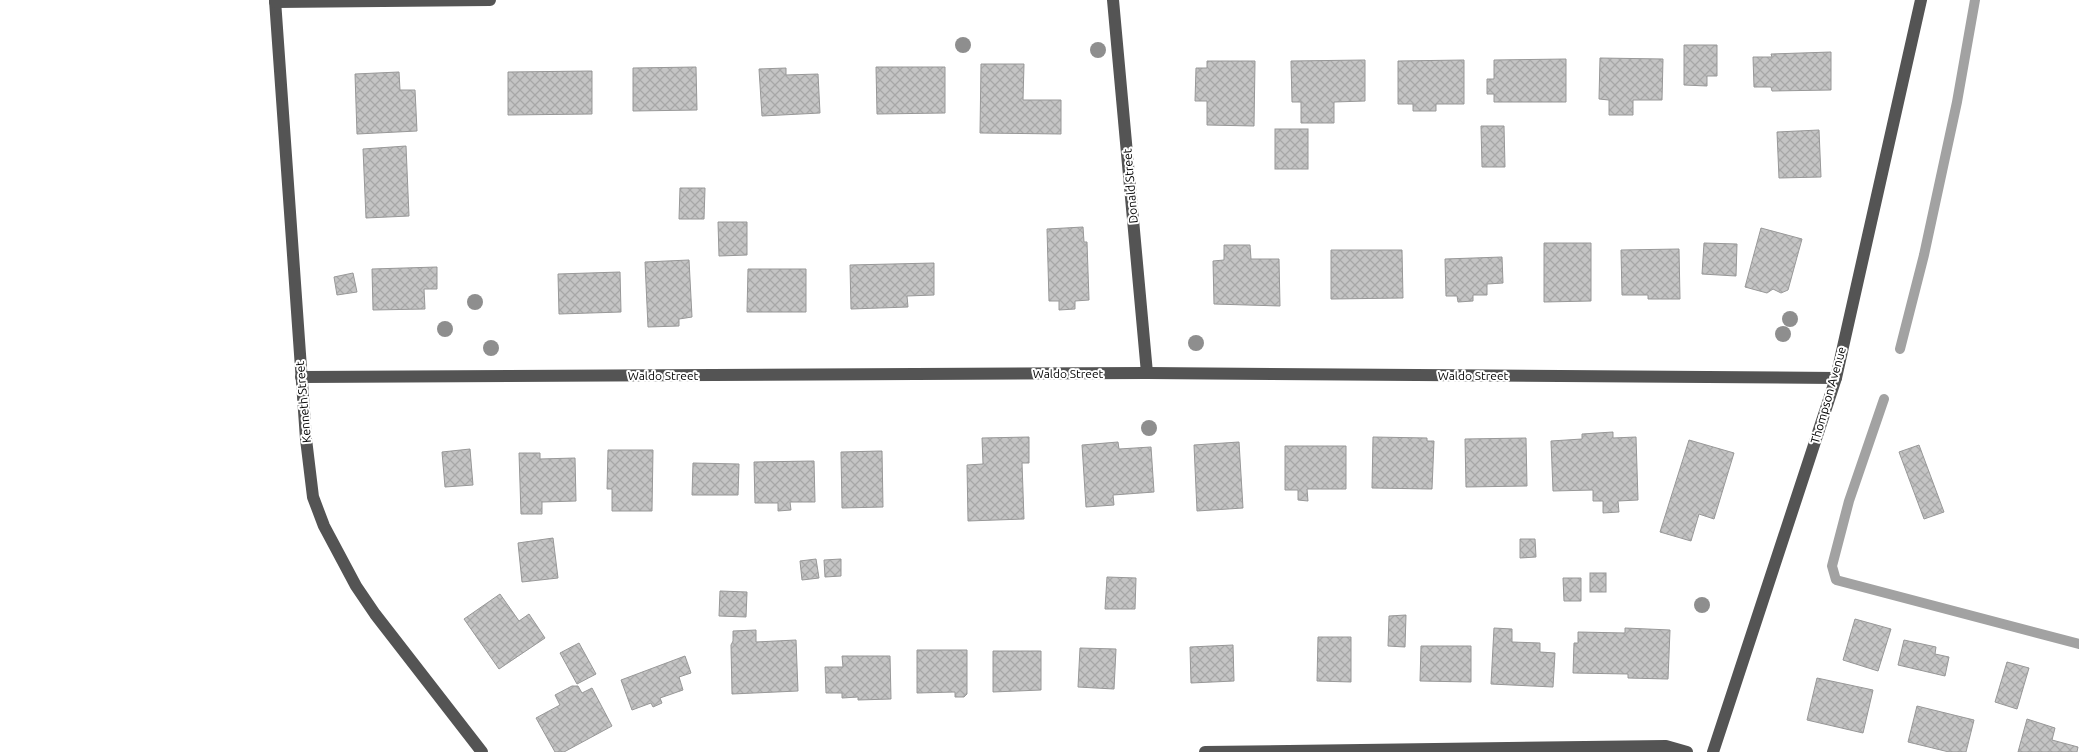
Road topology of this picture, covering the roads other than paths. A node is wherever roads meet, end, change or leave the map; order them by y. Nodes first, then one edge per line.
1 (490, 0) edge
2 (1113, 0) edge
3 (1921, 0) edge
4 (275, 1) edge
5 (1147, 373) junction
6 (301, 377) junction
7 (1836, 378) junction
8 (482, 752) edge
9 (1205, 752) edge
10 (1687, 752) edge
11 (1713, 752) edge

1 - 4 street
2 - 5 street, Donald Street
3 - 7 street, Thompson Avenue
4 - 6 street, Kenneth Street
5 - 6 street, Waldo Street
5 - 7 street, Waldo Street
6 - 8 street, Kenneth Street
7 - 11 street, Thompson Avenue
9 - 10 street

